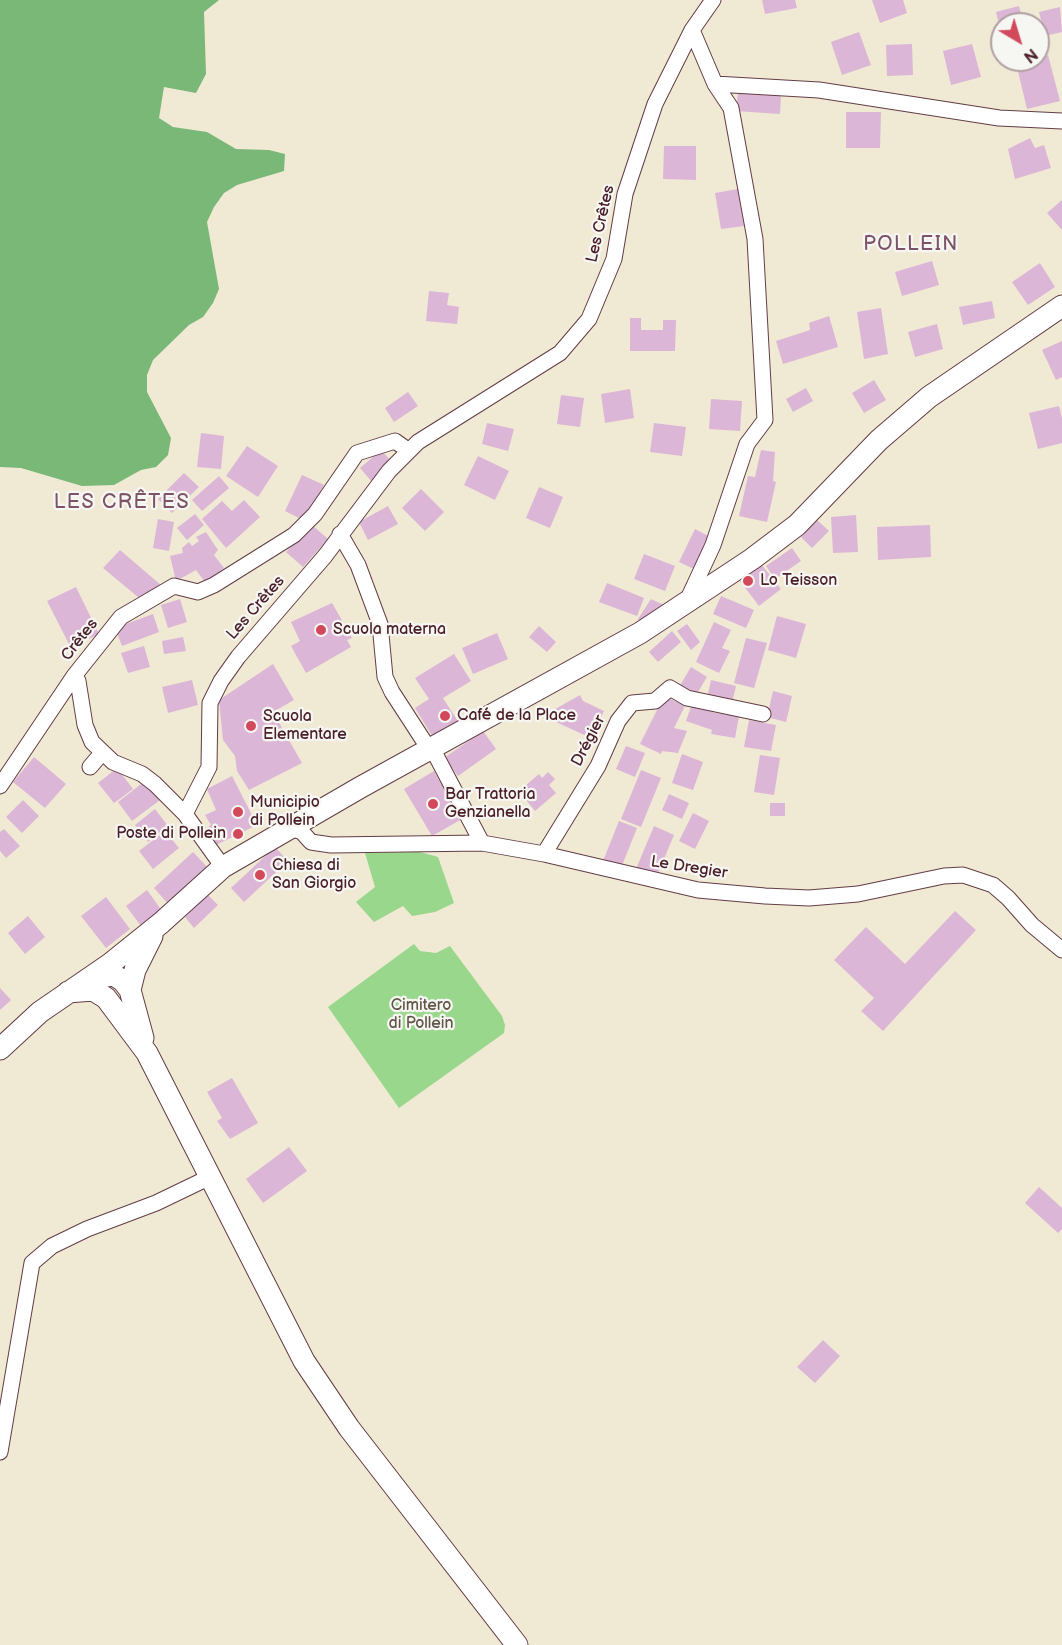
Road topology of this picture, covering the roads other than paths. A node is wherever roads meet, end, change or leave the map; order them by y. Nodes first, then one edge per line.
1 (713, 0) edge
2 (692, 30) junction
3 (715, 84) junction
4 (1062, 121) edge
5 (1062, 306) edge
6 (409, 451) junction
7 (340, 534) junction
8 (684, 606) junction
9 (121, 617) joint
10 (74, 676) junction
11 (763, 714) dead end
12 (430, 748) junction
13 (102, 753) junction
14 (90, 767) dead end
15 (0, 786) edge
16 (185, 814) junction
17 (290, 828) junction
18 (482, 843) junction
19 (544, 854) junction
20 (223, 867) junction
21 (161, 923) junction
22 (1062, 950) edge
23 (102, 973) junction
24 (130, 990) junction
25 (68, 992) junction
26 (106, 998) junction
27 (0, 1049) edge
28 (147, 1053) junction
29 (210, 1177) junction
30 (0, 1452) edge
31 (517, 1645) edge

1 - 2 street, Les Crêtes
2 - 3 street
2 - 6 street, Les Crêtes
3 - 4 street
3 - 8 street
5 - 8 main road
6 - 7 street, Les Crêtes
6 - 9 street, Les Crêtes
7 - 12 street
7 - 16 street, Les Crêtes
8 - 12 main road
9 - 10 street, Crêtes
10 - 13 street, Crêtes
10 - 15 street
11 - 19 street, Drégier
12 - 17 main road
12 - 18 street
13 - 14 street
13 - 16 street
16 - 20 street
17 - 18 street, Le Dregier
17 - 20 main road
18 - 19 street, Le Dregier
19 - 22 street, Le Dregier
20 - 21 main road
21 - 23 main road
21 - 24 main road
23 - 24 main road
23 - 25 main road
23 - 26 main road
24 - 28 main road
25 - 26 main road
25 - 27 main road
26 - 28 main road
28 - 29 main road
29 - 30 street
29 - 31 main road

